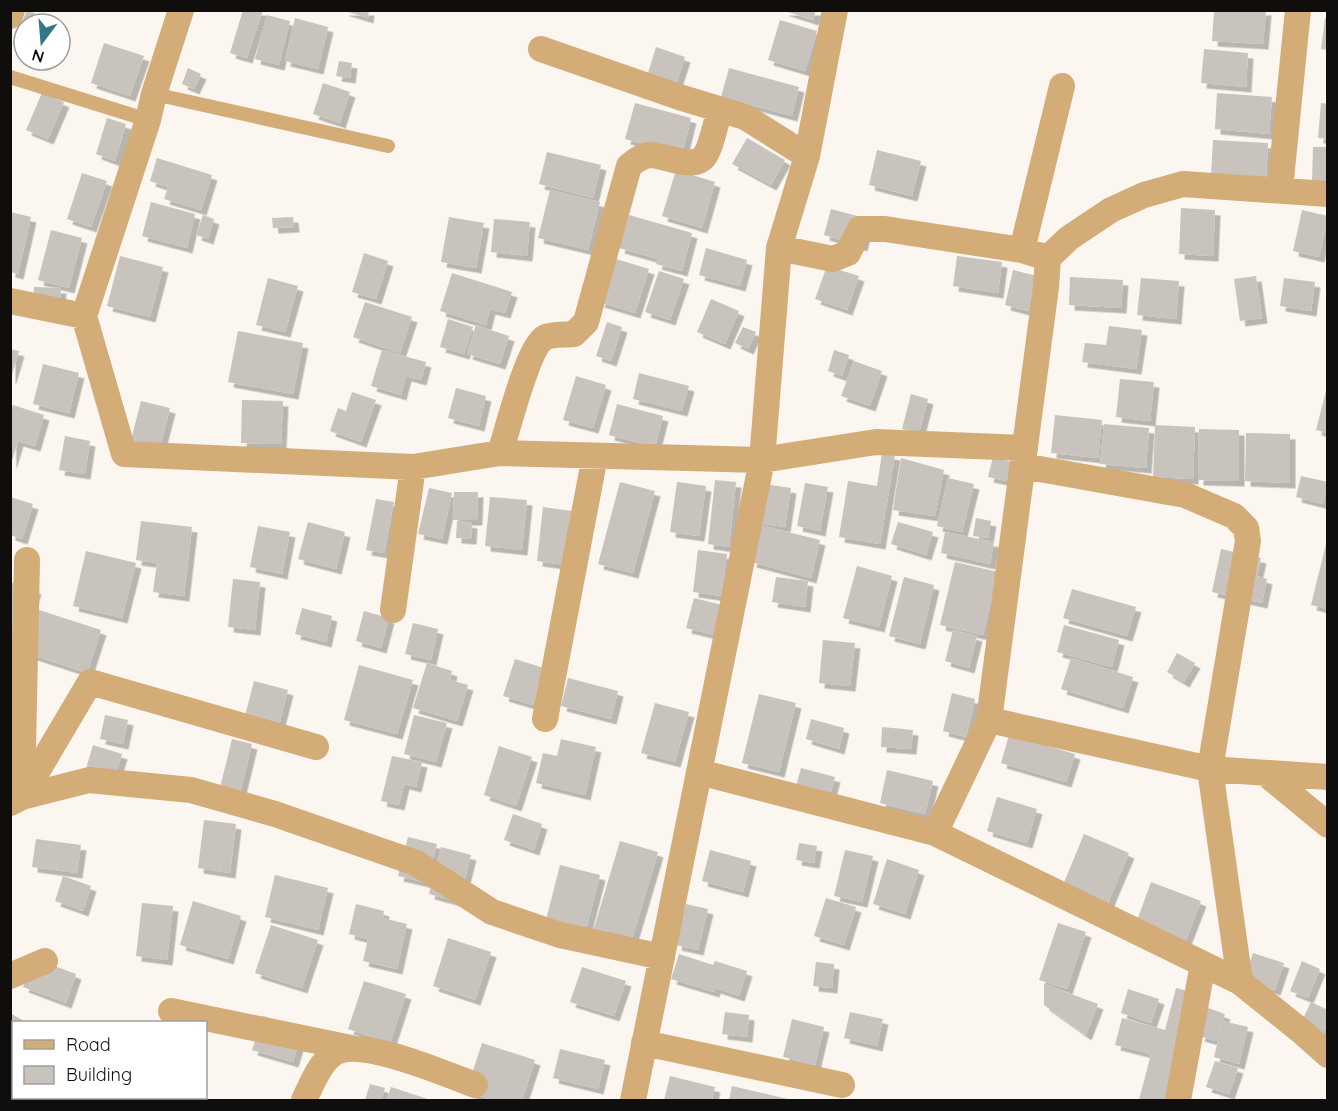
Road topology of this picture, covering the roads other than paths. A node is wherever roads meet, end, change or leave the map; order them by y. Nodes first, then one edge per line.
1 (12, 10) edge
2 (181, 10) edge
3 (835, 10) edge
4 (1298, 10) edge
5 (10, 16) edge
6 (541, 49) dead end
7 (10, 76) edge
8 (1062, 86) dead end
9 (154, 94) junction
10 (720, 110) junction
11 (148, 120) junction
12 (388, 146) dead end
13 (807, 156) junction
14 (1280, 189) junction
15 (1328, 194) edge
16 (779, 248) junction
17 (1022, 250) junction
18 (1048, 258) junction
19 (10, 301) edge
20 (84, 316) junction
21 (500, 453) junction
22 (595, 456) junction
23 (1024, 457) junction
24 (762, 460) junction
25 (413, 467) junction
26 (27, 560) dead end
27 (393, 609) dead end
28 (544, 719) dead end
29 (989, 720) junction
30 (316, 747) dead end
31 (1210, 769) junction
32 (699, 772) junction
33 (1265, 772) junction
34 (1328, 777) edge
35 (16, 800) edge
36 (1328, 825) edge
37 (935, 833) junction
38 (662, 957) junction
39 (45, 961) dead end
40 (1203, 964) junction
41 (10, 976) edge
42 (1240, 982) junction
43 (171, 1011) dead end
44 (644, 1043) junction
45 (351, 1048) junction
46 (1328, 1055) edge
47 (475, 1085) dead end
48 (842, 1085) dead end
49 (303, 1101) edge
50 (633, 1101) edge
51 (1178, 1101) edge

1 - 5 street
2 - 9 street
3 - 13 street
4 - 14 street
6 - 10 street
7 - 11 lane
8 - 17 street
9 - 11 street
9 - 12 lane
10 - 13 street
10 - 21 street
11 - 20 street
13 - 16 street
14 - 15 street
14 - 18 street
16 - 17 street
16 - 24 street
17 - 18 street
18 - 23 street
19 - 20 street
20 - 25 street
21 - 22 street
21 - 25 street
22 - 24 street
22 - 28 street
23 - 24 street
23 - 29 street
23 - 31 street
24 - 32 street
25 - 27 street
26 - 35 street
29 - 31 street
29 - 37 street
30 - 35 street
31 - 33 street
31 - 42 street
32 - 37 street
32 - 38 street
33 - 34 street
33 - 36 street
35 - 38 street
37 - 40 street
38 - 44 street
39 - 41 street
40 - 42 street
40 - 51 street
42 - 46 street
43 - 45 street
44 - 48 street
44 - 50 street
45 - 47 street
45 - 49 street

